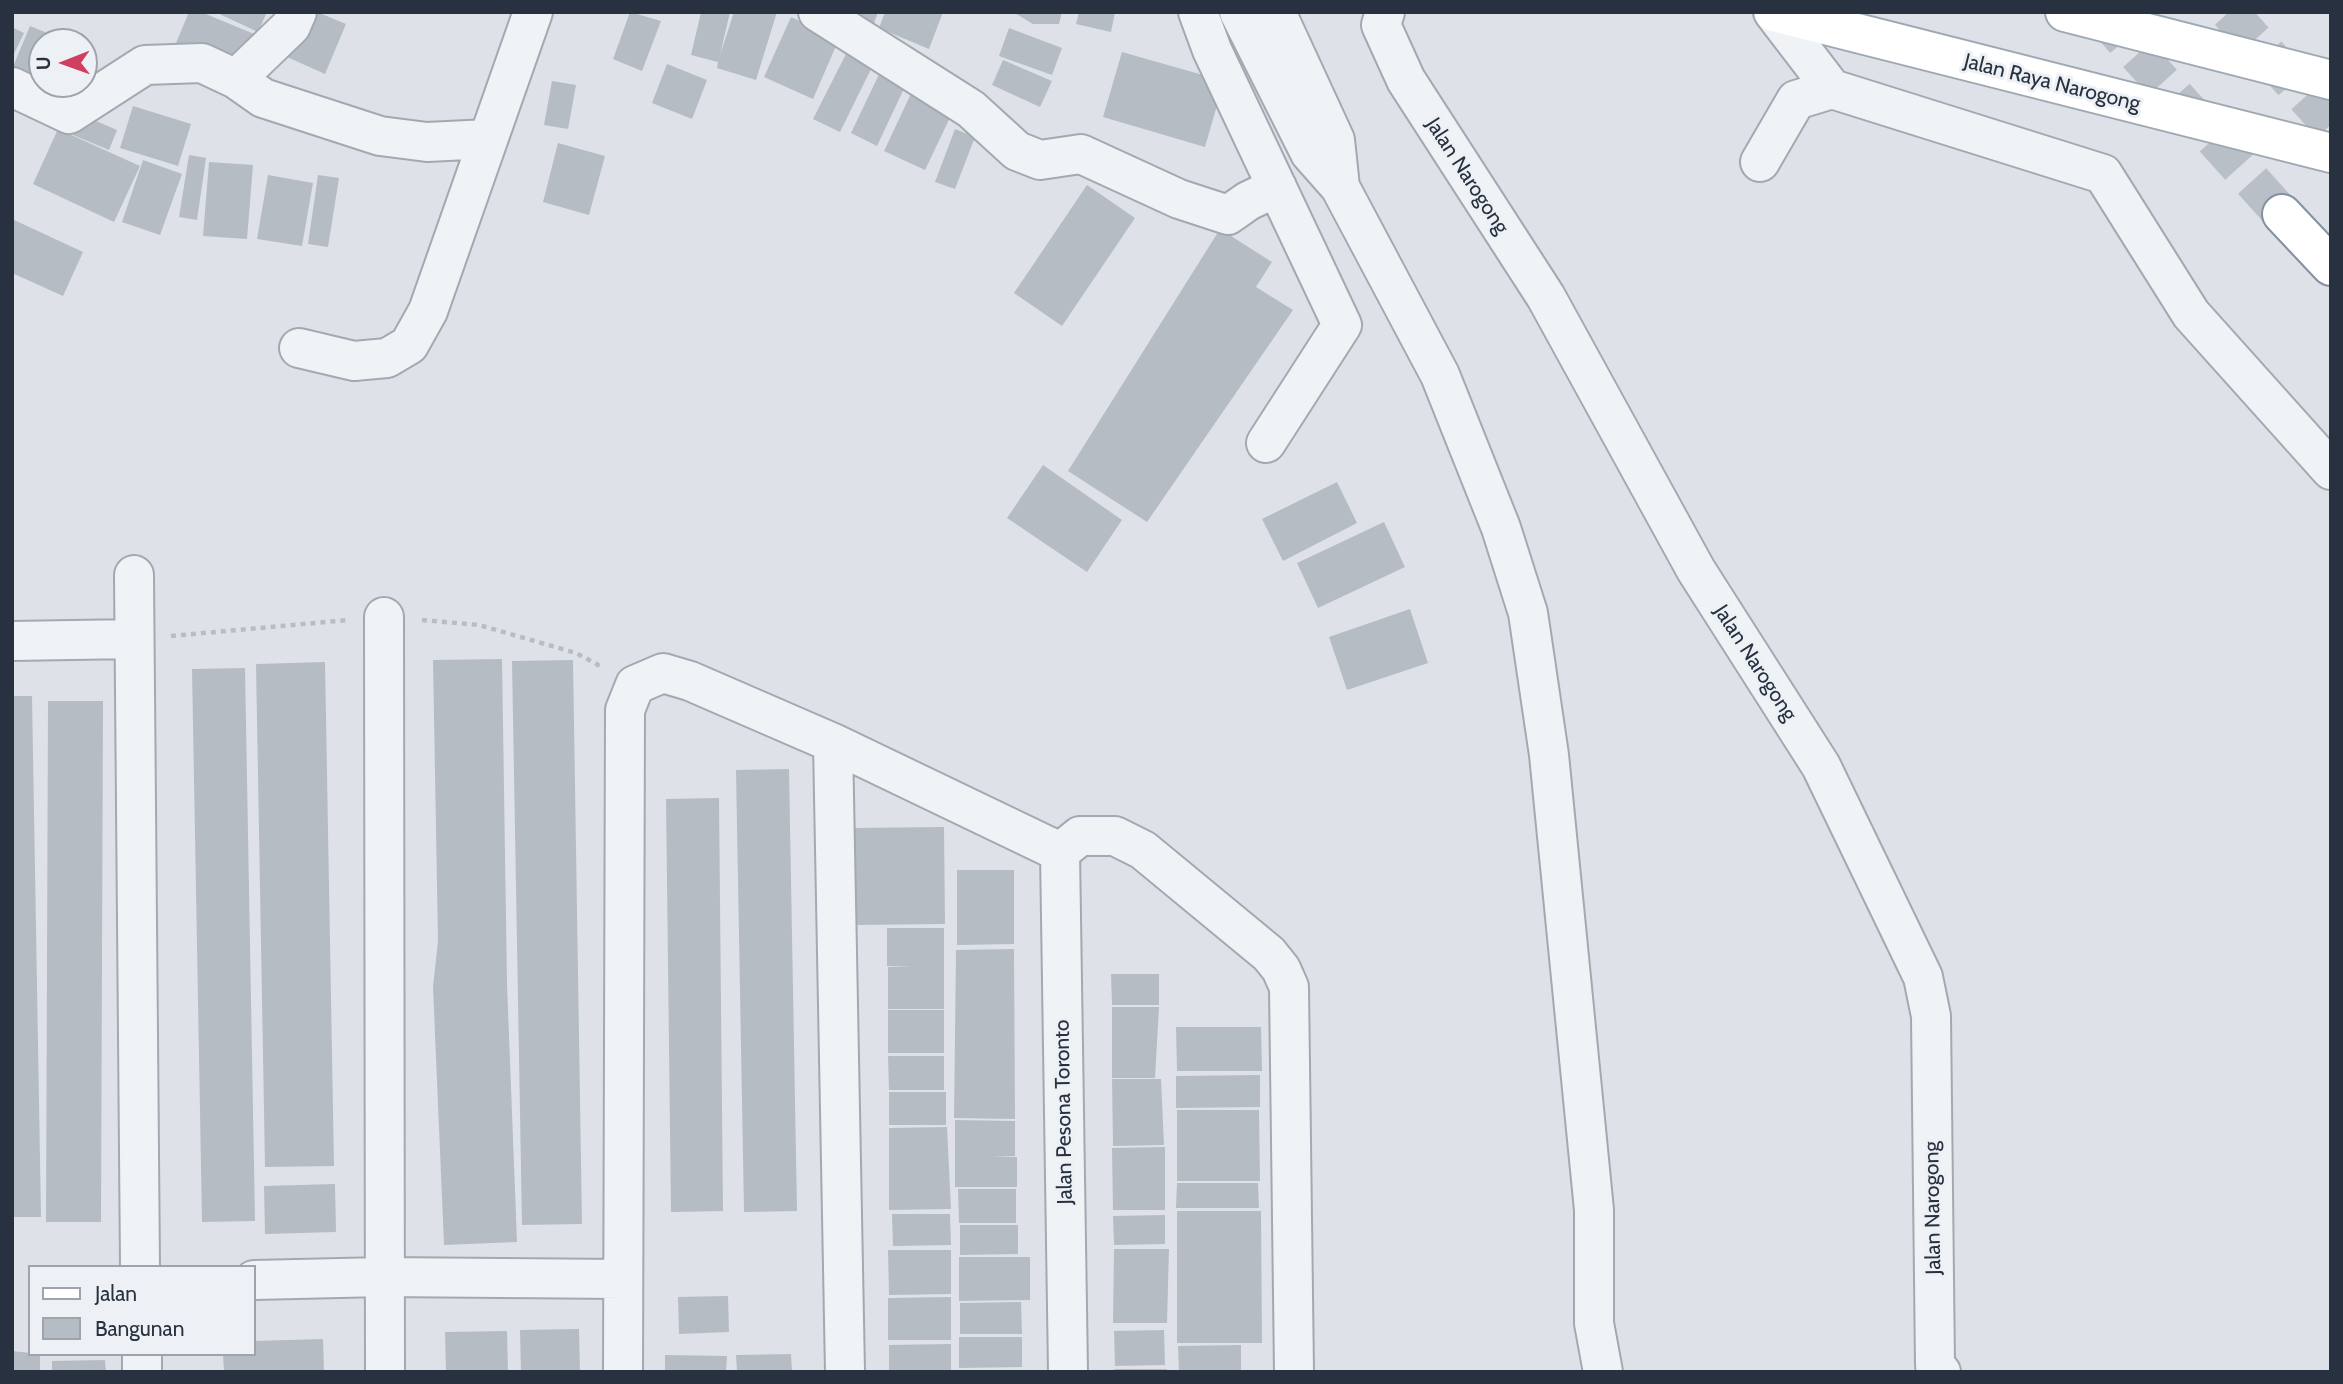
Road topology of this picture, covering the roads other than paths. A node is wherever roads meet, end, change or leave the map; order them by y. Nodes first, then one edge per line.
1 (298, 12) edge
2 (533, 12) edge
3 (818, 12) edge
4 (1198, 12) edge
5 (1239, 12) edge
6 (1276, 12) edge
7 (1385, 12) edge
8 (1773, 12) edge
9 (2066, 12) edge
10 (236, 79) junction
11 (2331, 80) edge
12 (12, 87) edge
13 (1832, 89) junction
14 (488, 139) junction
15 (2331, 153) edge
16 (1760, 162) dead end
17 (1277, 187) junction
18 (1340, 187) junction
19 (2282, 214) tunnel mouth
20 (2331, 266) edge
21 (299, 348) dead end
22 (1266, 443) dead end
23 (2331, 470) edge
24 (134, 575) dead end
25 (384, 617) dead end
26 (132, 639) junction
27 (12, 641) edge
28 (833, 743) junction
29 (1059, 852) junction
30 (140, 1265) edge
31 (383, 1277) junction
32 (621, 1279) junction
33 (256, 1280) edge
34 (384, 1372) edge
35 (623, 1372) edge
36 (845, 1372) edge
37 (1068, 1372) edge
38 (1294, 1372) edge
39 (1603, 1372) edge
40 (1941, 1372) edge

1 - 10 street
2 - 14 street
3 - 17 street
4 - 17 street
5 - 18 street
6 - 18 street
7 - 40 street, Jalan Narogong
8 - 13 street
8 - 15 main road, Jalan Raya Narogong
9 - 11 main road
10 - 12 street
10 - 14 street
13 - 16 street
13 - 23 street
14 - 21 street
17 - 22 street
18 - 39 street
19 - 20 main road
24 - 26 street
25 - 31 street
26 - 27 street
26 - 30 street
28 - 29 street
28 - 32 street
28 - 36 street
29 - 37 street, Jalan Pesona Toronto
29 - 38 street
31 - 32 street
31 - 33 street
31 - 34 street
32 - 35 street

